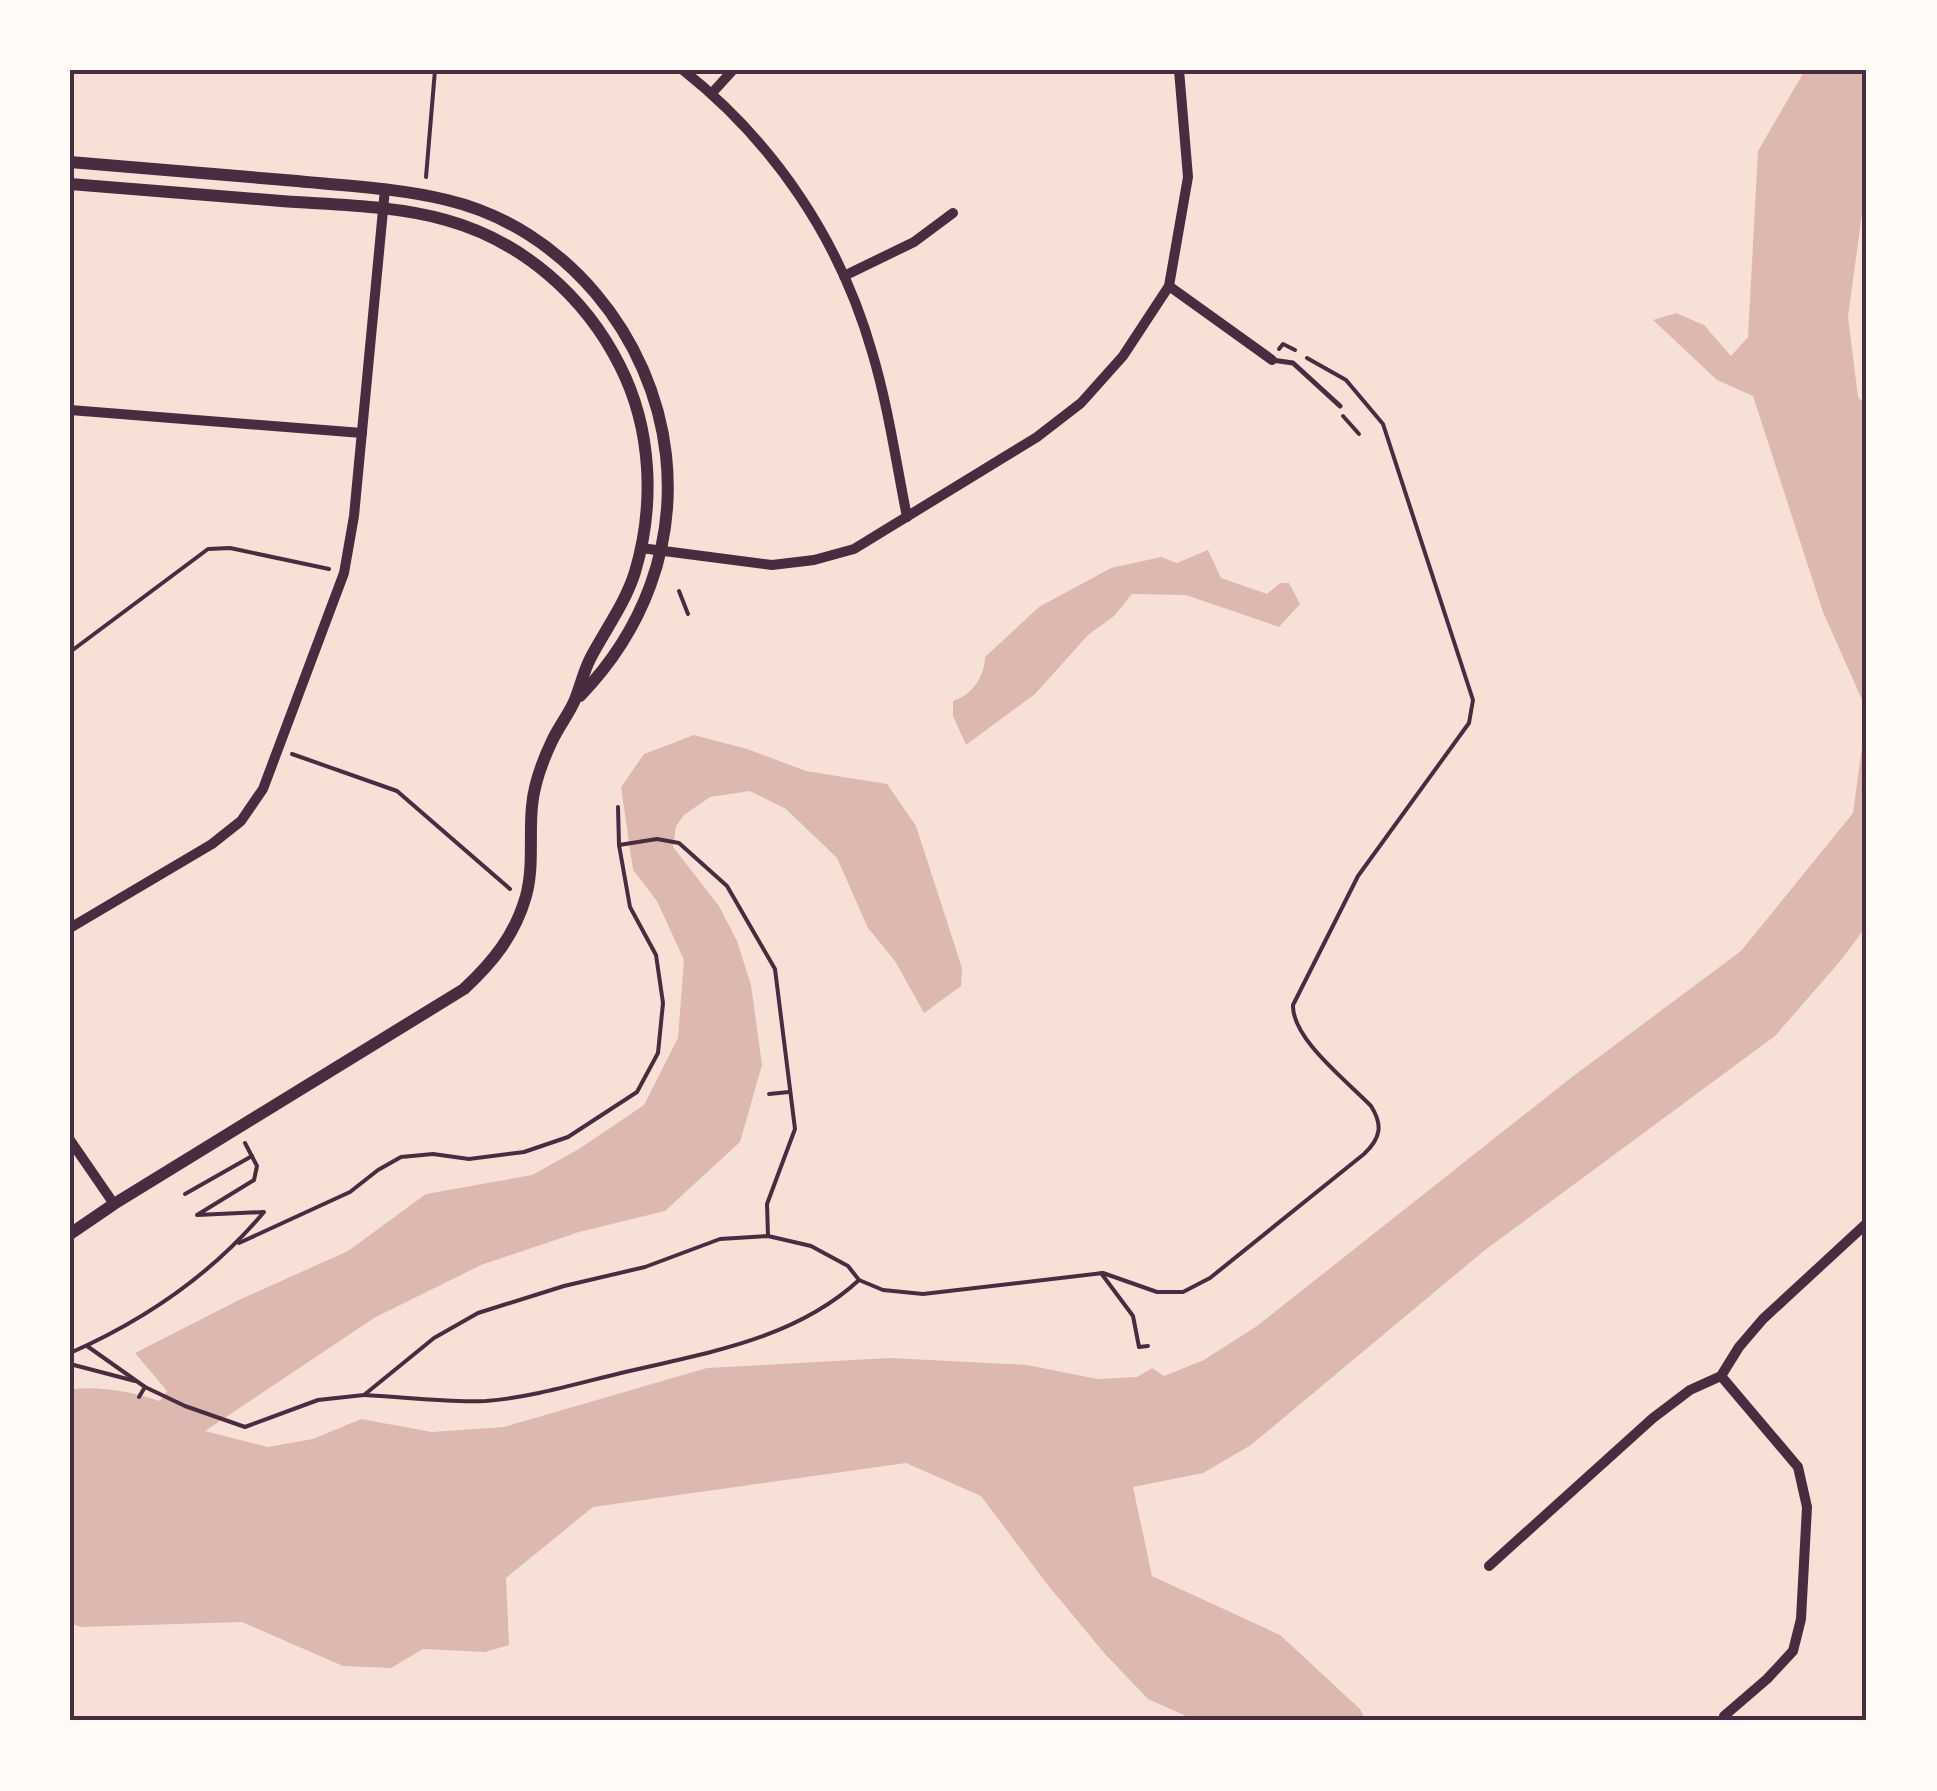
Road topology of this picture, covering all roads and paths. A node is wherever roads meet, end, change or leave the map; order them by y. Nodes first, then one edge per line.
1 (435, 70) edge
2 (684, 70) edge
3 (733, 70) edge
4 (1179, 70) edge
5 (712, 93) junction
6 (70, 162) edge
7 (426, 177) dead end
8 (70, 184) edge
9 (386, 189) junction
10 (384, 209) junction
11 (954, 213) dead end
12 (844, 276) junction
13 (1170, 286) junction
14 (1276, 354) junction
15 (1340, 406) joint
16 (70, 410) edge
17 (362, 433) junction
18 (1359, 434) dead end
19 (908, 516) junction
20 (641, 548) junction
21 (661, 551) junction
22 (344, 572) junction
23 (679, 591) dead end
24 (688, 614) dead end
25 (70, 652) edge
26 (574, 701) junction
27 (279, 748) junction
28 (618, 807) dead end
29 (619, 845) junction
30 (511, 890) dead end
31 (70, 928) edge
32 (789, 1092) junction
33 (769, 1094) dead end
34 (242, 1139) dead end
35 (70, 1140) edge
36 (252, 1156) junction
37 (185, 1194) dead end
38 (114, 1204) junction
39 (1867, 1223) edge
40 (70, 1234) edge
41 (768, 1236) junction
42 (238, 1242) junction
43 (1100, 1274) junction
44 (859, 1280) junction
45 (87, 1346) junction
46 (1148, 1346) dead end
47 (70, 1353) edge
48 (70, 1364) edge
49 (1721, 1376) junction
50 (142, 1385) junction
51 (364, 1395) junction
52 (139, 1397) dead end
53 (1489, 1566) dead end
54 (1724, 1716) dead end

1 - 7 path
2 - 5 street
3 - 5 street
4 - 13 street
5 - 12 street
6 - 9 street
8 - 10 street
9 - 10 street
9 - 21 street
10 - 17 street
10 - 20 street
11 - 12 street
12 - 19 street
13 - 14 street
13 - 19 street
14 - 15 lane
14 - 43 path
15 - 18 path
16 - 17 street
17 - 22 street
19 - 21 street
20 - 21 street
20 - 26 street
21 - 26 street
22 - 25 path
22 - 27 street
23 - 24 path
26 - 38 street
27 - 30 path
27 - 31 street
28 - 29 path
29 - 32 path
29 - 42 path
32 - 33 path
32 - 41 path
34 - 36 path
35 - 38 street
36 - 37 path
36 - 42 path
38 - 40 street
39 - 49 street
41 - 44 path
41 - 51 path
42 - 45 path
43 - 44 path
43 - 46 path
44 - 51 path
45 - 47 path
45 - 50 path
48 - 50 path
49 - 53 street
49 - 54 street
50 - 51 path
50 - 52 path

